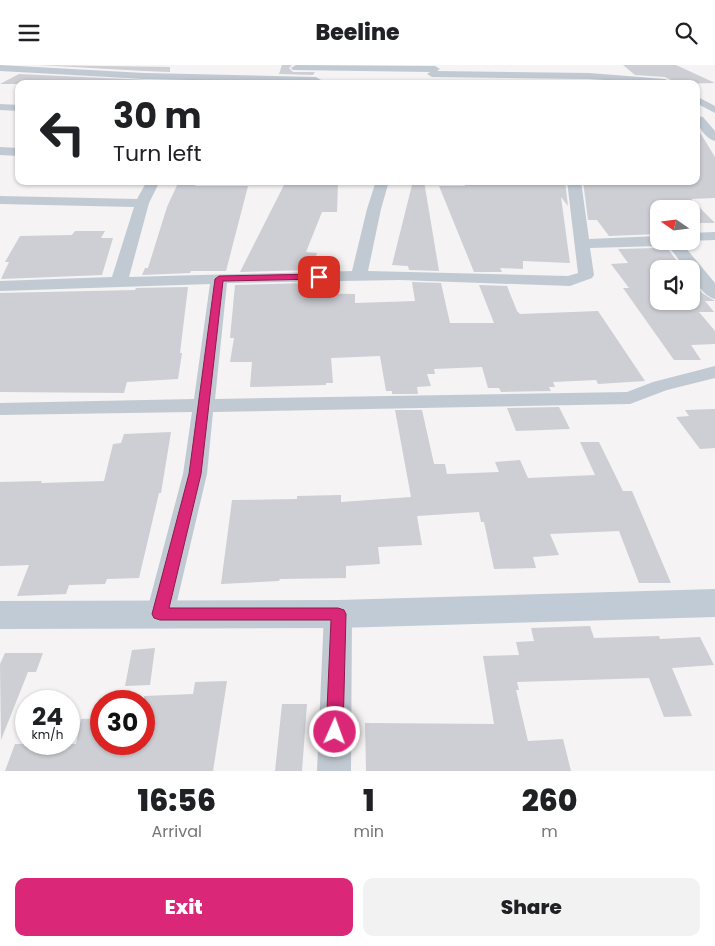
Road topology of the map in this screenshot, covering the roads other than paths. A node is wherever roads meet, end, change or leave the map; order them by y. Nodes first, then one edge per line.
1 (578, 65) edge
2 (16, 67) edge
3 (0, 68) edge
4 (286, 68) dead end
5 (322, 68) junction
6 (434, 69) edge
7 (642, 69) dead end
8 (0, 73) edge
9 (589, 77) junction
10 (258, 80) edge
11 (316, 80) edge
12 (628, 80) edge
13 (662, 80) edge
14 (700, 101) edge
15 (0, 107) edge
16 (15, 108) edge
17 (715, 110) edge
18 (700, 119) edge
19 (715, 120) edge
20 (700, 121) edge
21 (715, 138) edge
22 (0, 151) edge
23 (15, 152) edge
24 (152, 185) edge
25 (382, 185) edge
26 (575, 185) edge
27 (0, 200) edge
28 (142, 203) junction
29 (715, 236) edge
30 (700, 237) edge
31 (650, 241) edge
32 (582, 243) junction
33 (679, 250) edge
34 (359, 276) junction
35 (219, 279) junction
36 (120, 282) junction
37 (0, 286) edge
38 (715, 294) edge
39 (715, 372) edge
40 (203, 405) junction
41 (0, 409) edge
42 (715, 603) edge
43 (160, 614) junction
44 (338, 614) junction
45 (1, 617) edge
46 (334, 771) edge

1 - 9 street
2 - 3 street
2 - 8 street
2 - 10 street
4 - 5 street
5 - 6 street
5 - 11 street
6 - 9 street
7 - 13 street
9 - 12 street
14 - 17 street
15 - 16 street
18 - 19 street
20 - 21 street
22 - 23 street
24 - 28 street
25 - 34 street
26 - 32 street
27 - 28 street
28 - 36 street
29 - 30 street
31 - 32 street
32 - 34 street
33 - 38 street
34 - 35 street
35 - 36 street
35 - 40 street
36 - 37 street
39 - 40 street
40 - 41 street
40 - 43 street
42 - 44 main road
43 - 44 main road
43 - 45 main road
44 - 46 street

